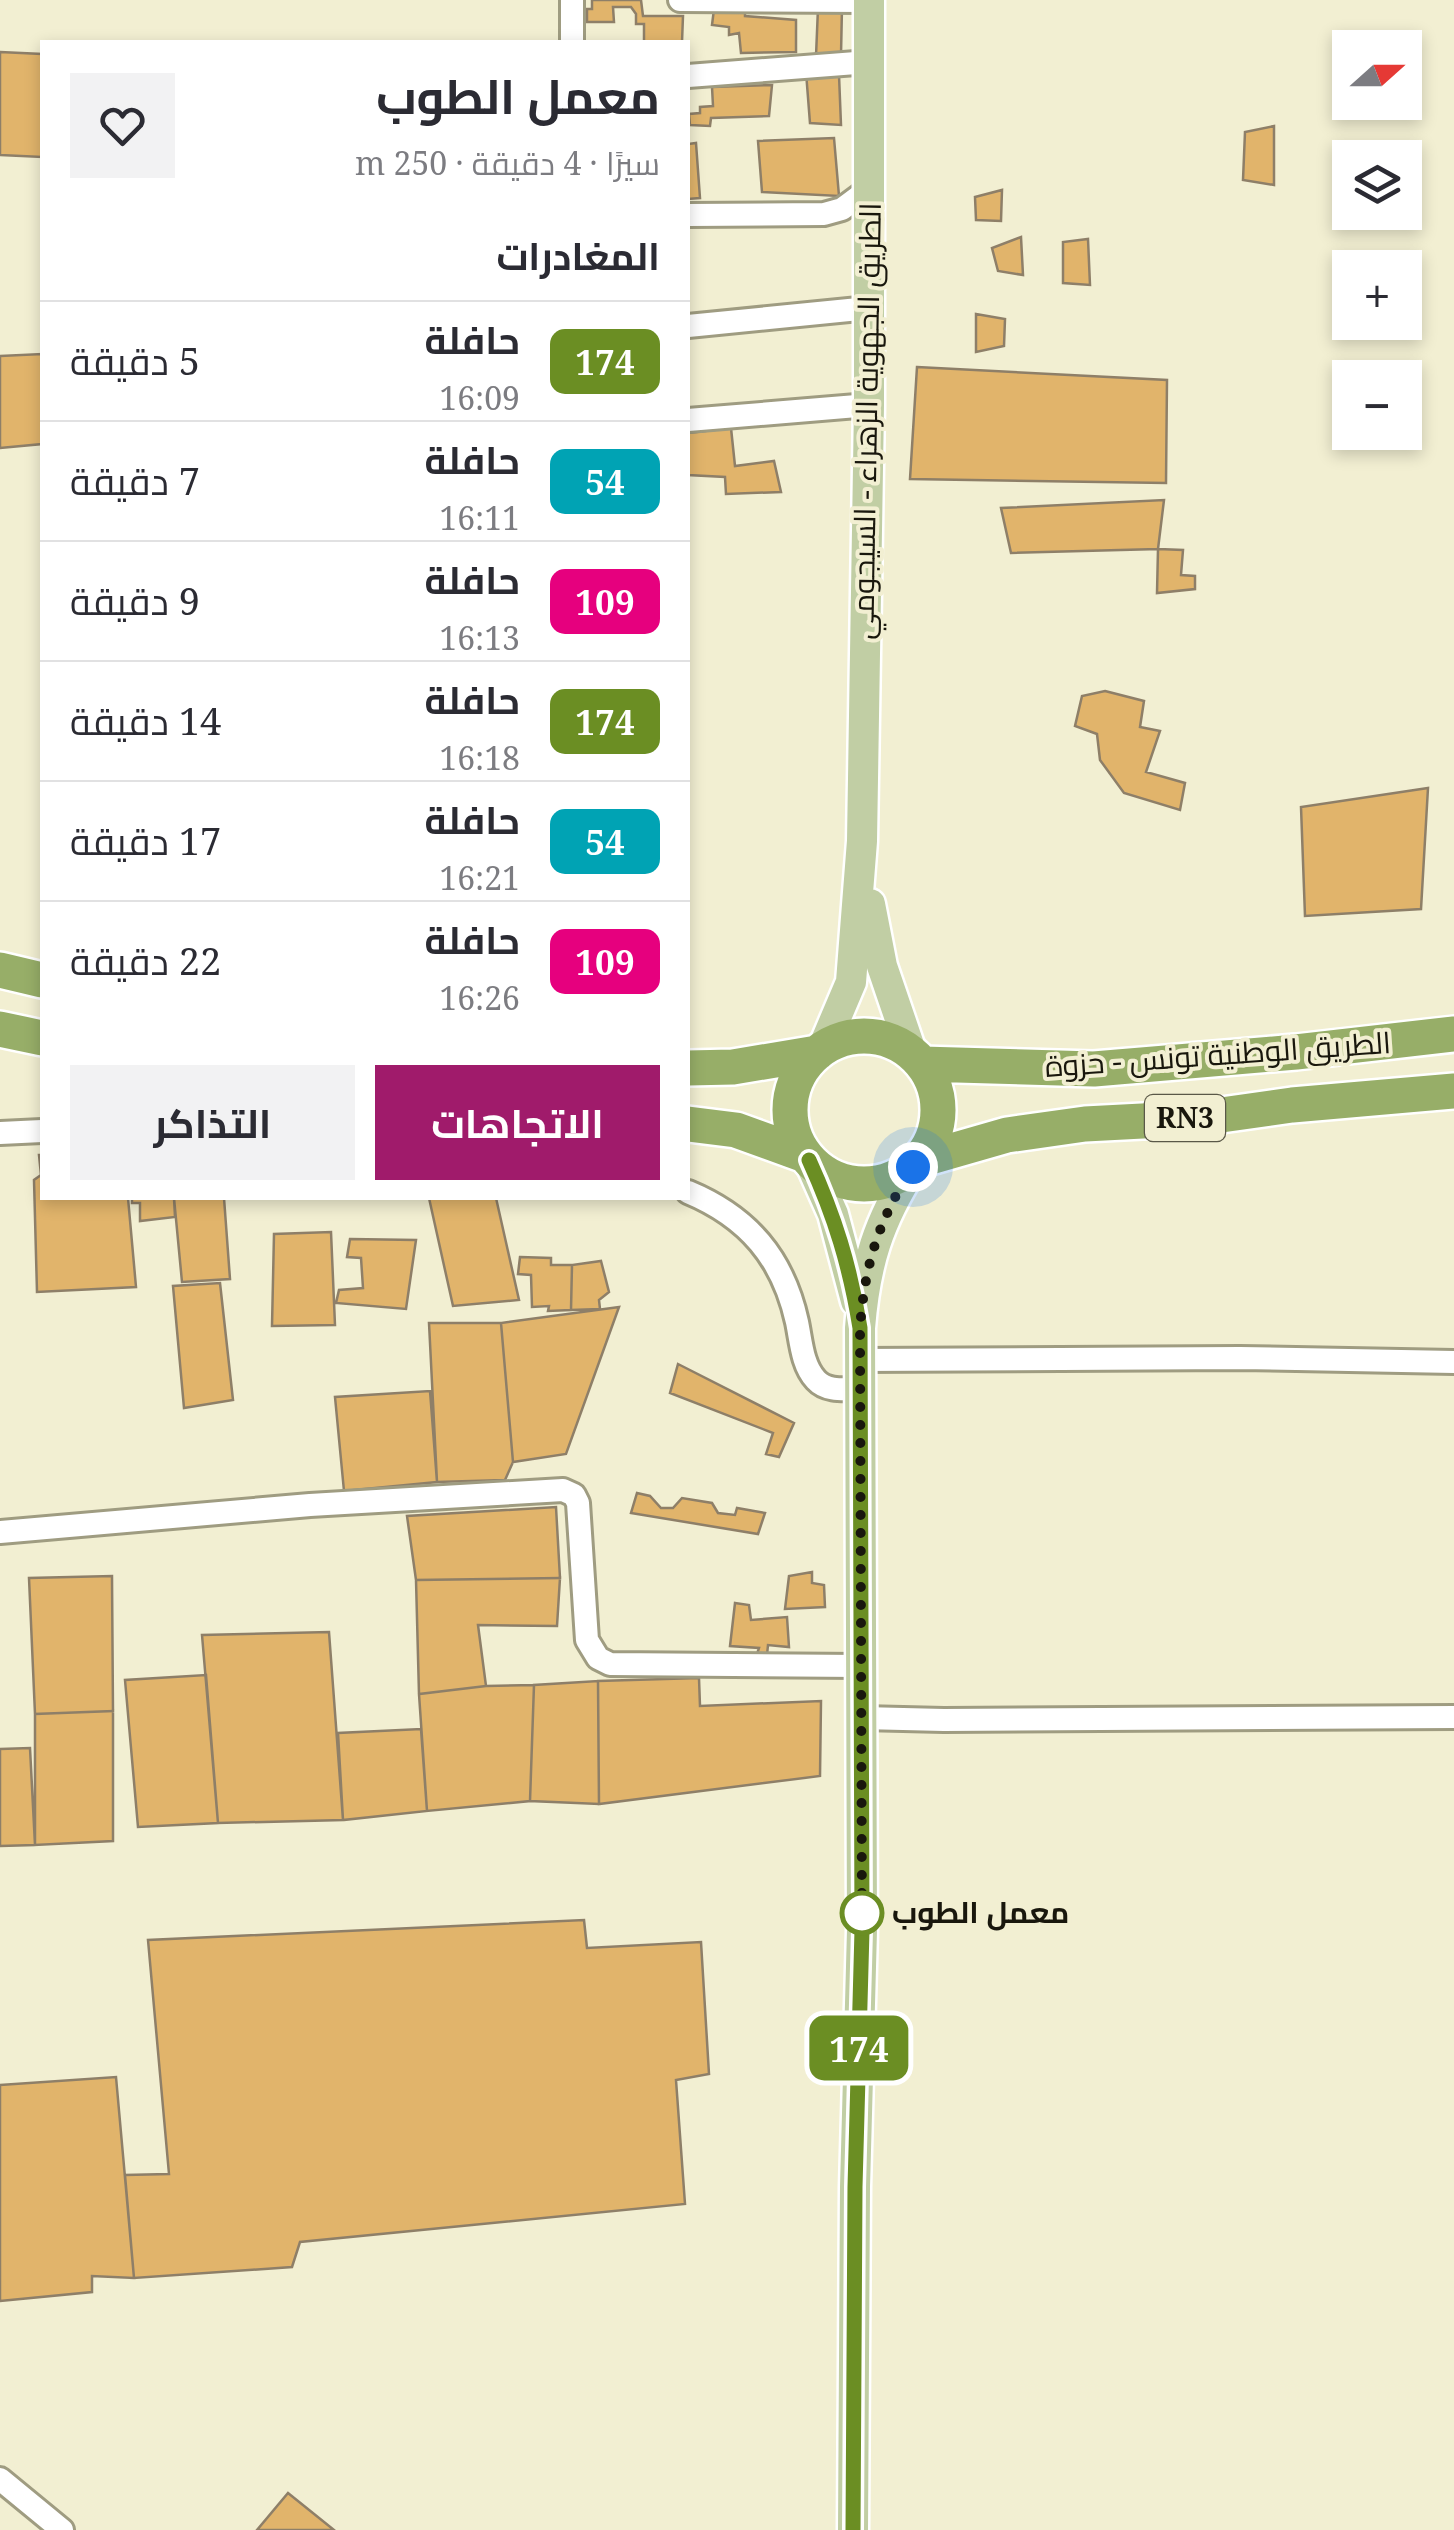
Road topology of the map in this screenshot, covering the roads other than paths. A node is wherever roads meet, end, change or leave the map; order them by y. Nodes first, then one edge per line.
1 (572, 0) edge
2 (680, 0) edge
3 (869, 1) edge
4 (572, 40) edge
5 (869, 62) junction
6 (690, 76) edge
7 (870, 189) junction
8 (690, 215) edge
9 (869, 308) junction
10 (690, 326) edge
11 (869, 405) junction
12 (690, 420) edge
13 (862, 841) junction
14 (0, 970) edge
15 (40, 980) edge
16 (0, 1029) edge
17 (1454, 1034) edge
18 (40, 1038) edge
19 (820, 1050) junction
20 (917, 1059) junction
21 (690, 1068) edge
22 (1454, 1091) edge
23 (690, 1124) edge
24 (40, 1131) edge
25 (0, 1133) edge
26 (807, 1158) junction
27 (916, 1163) junction
28 (690, 1193) edge
29 (860, 1328) junction
30 (1454, 1362) edge
31 (859, 1374) junction
32 (0, 1532) edge
33 (862, 1666) junction
34 (1454, 1717) edge
35 (862, 1718) junction
36 (0, 2479) edge
37 (62, 2530) edge
38 (853, 2530) edge

1 - 4 street
2 - 3 street
3 - 5 main road, الطريق الجهوية الزهراء - السيجومي
5 - 6 street
5 - 7 main road, الطريق الجهوية الزهراء - السيجومي
7 - 8 street
7 - 9 main road, الطريق الجهوية الزهراء - السيجومي
9 - 10 street
9 - 11 main road, الطريق الجهوية الزهراء - السيجومي
11 - 12 street
11 - 13 main road, الطريق الجهوية الزهراء - السيجومي
13 - 19 main road, الطريق الجهوية الزهراء - السيجومي
13 - 20 main road, الطريق الجهوية الزهراء - السيجومي
14 - 15 highway
16 - 18 highway
17 - 20 highway, الطريق الوطنية تونس - حزوة / RN3
19 - 20 highway, RN3
19 - 21 highway, RN3
19 - 26 highway
20 - 27 highway
22 - 27 highway, الطريق الوطنية تونس - حزوة / RN3
23 - 26 highway, RN3
24 - 25 street
26 - 27 highway, RN3
26 - 29 main road
27 - 29 main road
28 - 31 street
29 - 31 main road
30 - 31 street
31 - 33 main road
32 - 33 street
33 - 35 main road
34 - 35 street
35 - 38 main road
36 - 37 street

